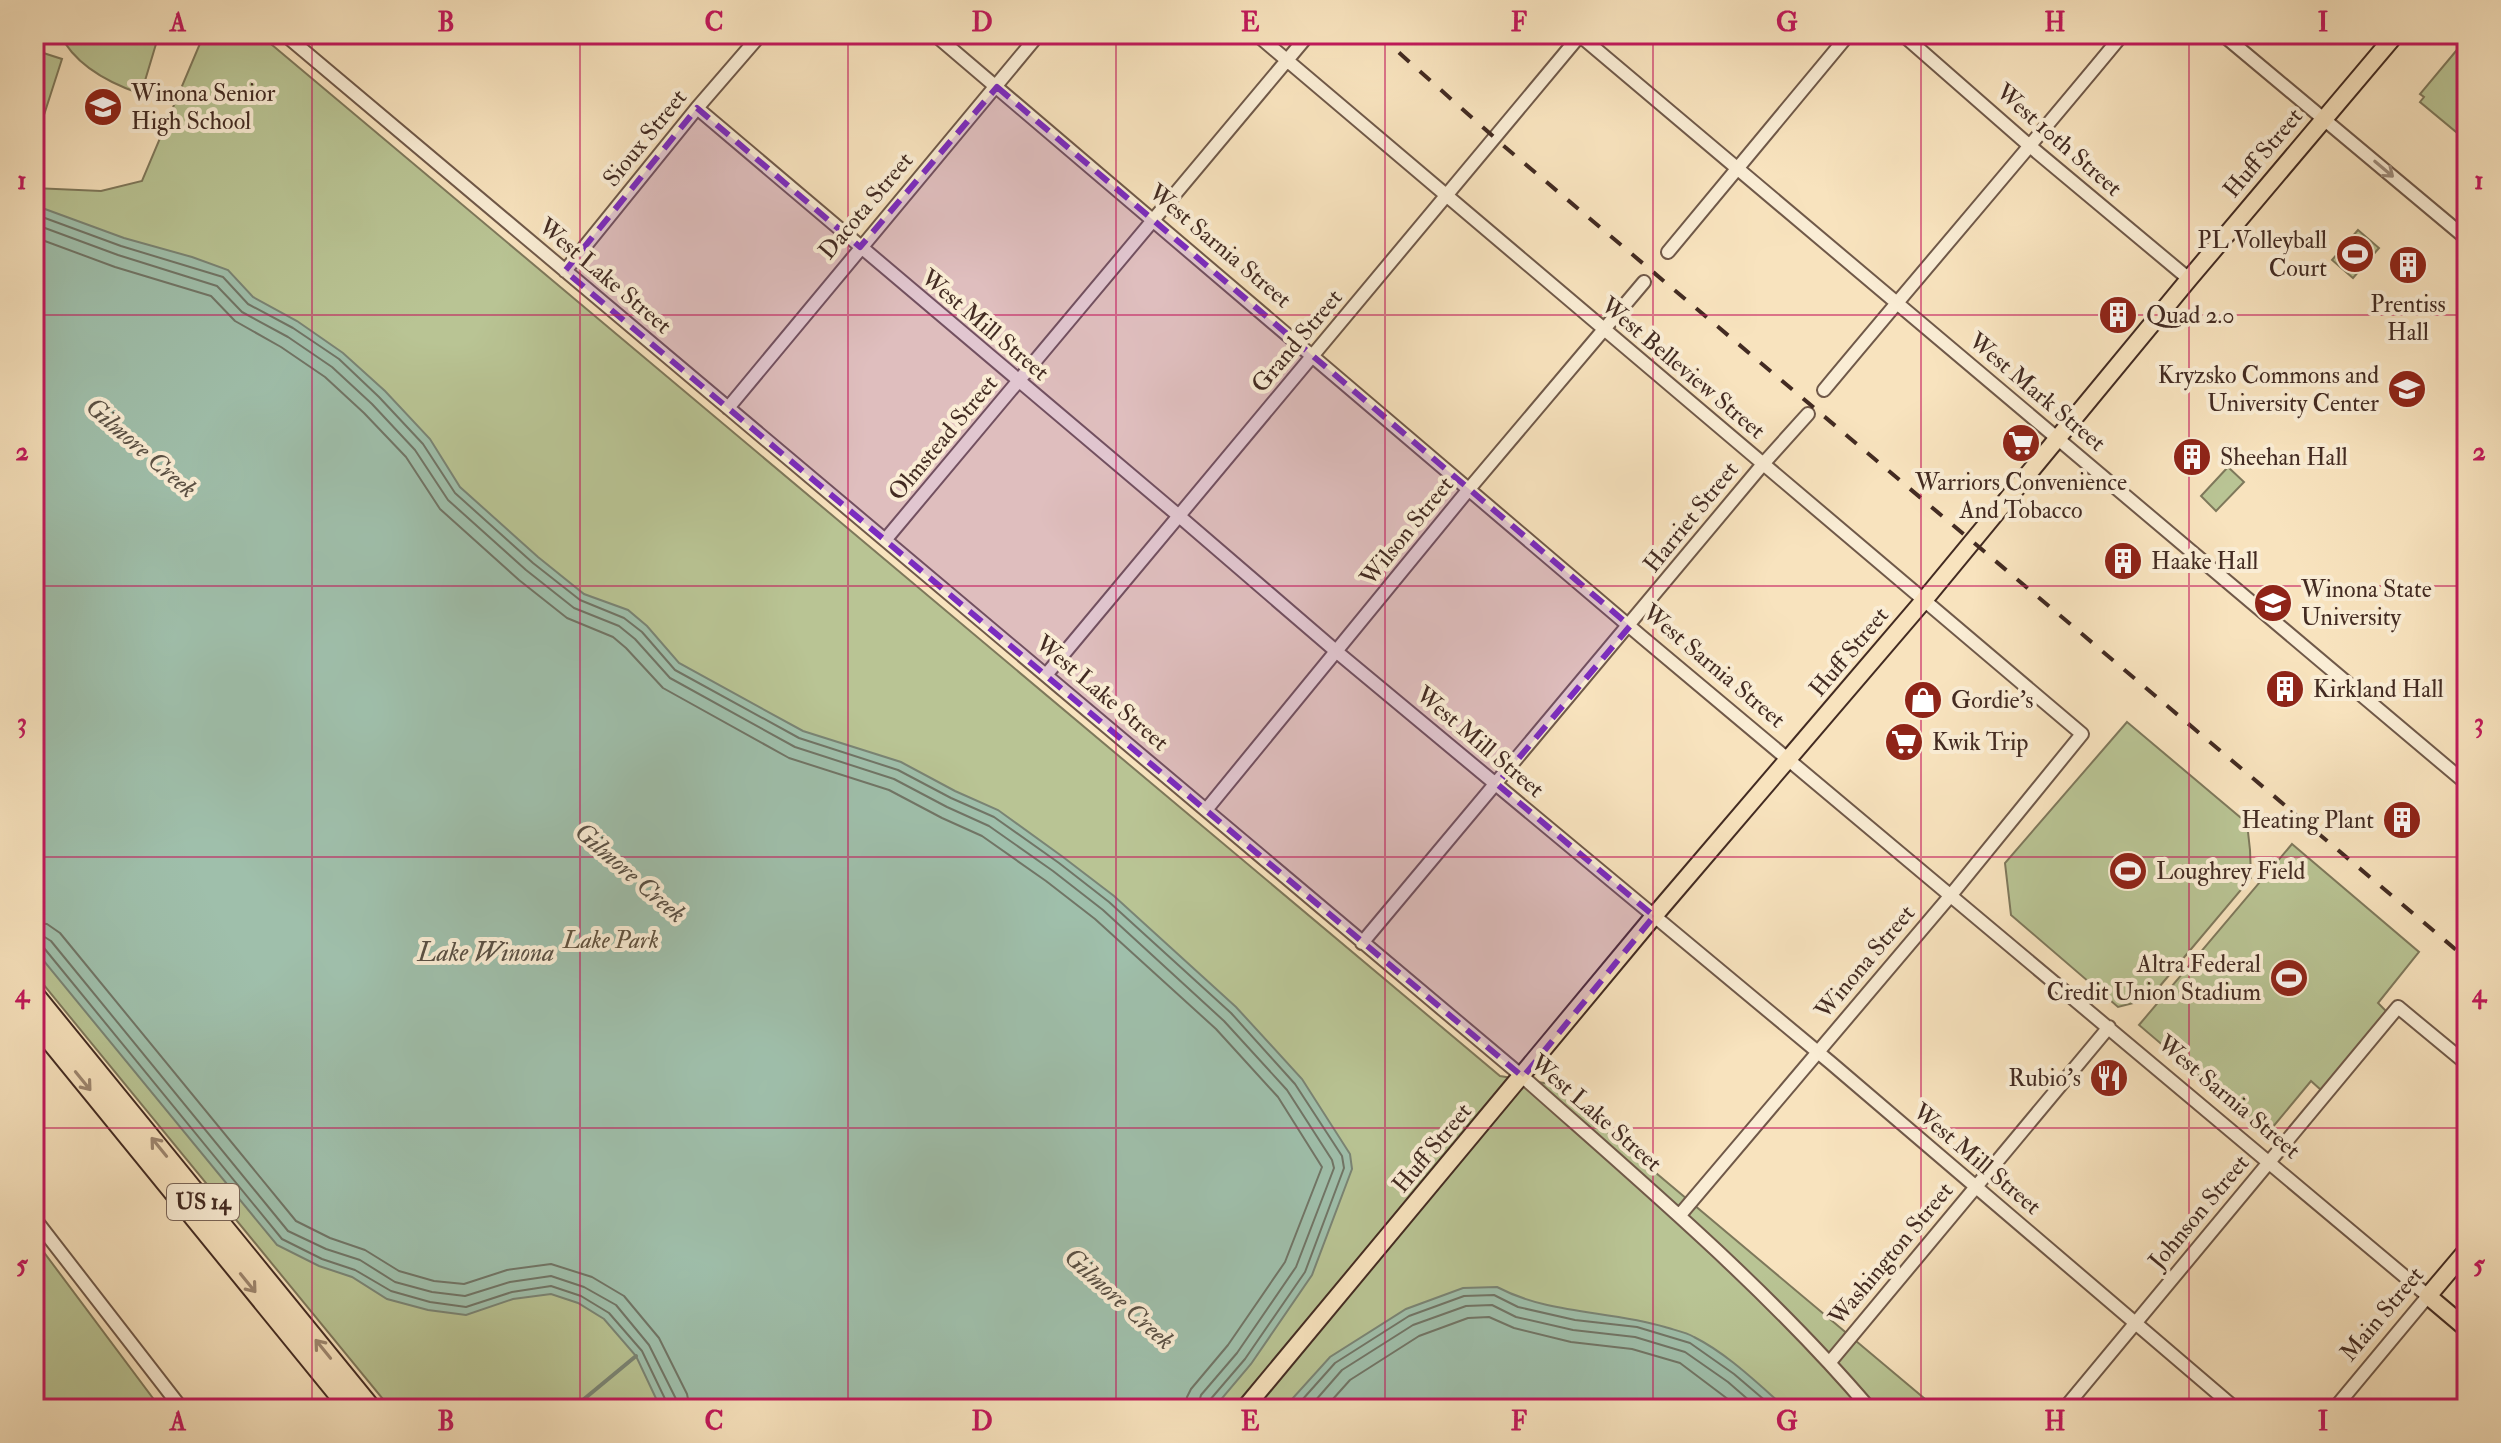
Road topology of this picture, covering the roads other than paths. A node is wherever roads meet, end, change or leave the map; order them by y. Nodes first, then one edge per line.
1 (284, 34) edge
2 (761, 34) edge
3 (934, 34) edge
4 (1039, 34) edge
5 (1256, 34) edge
6 (1309, 34) edge
7 (1580, 34) edge
8 (1849, 34) edge
9 (1902, 34) edge
10 (2123, 34) edge
11 (2222, 34) edge
12 (2396, 34) edge
13 (1287, 60) junction
14 (997, 87) junction
15 (697, 108) junction
16 (2324, 119) junction
17 (2031, 147) junction
18 (1738, 168) junction
19 (1445, 196) junction
20 (1153, 221) junction
21 (2467, 239) edge
22 (860, 247) junction
23 (1668, 252) dead end
24 (565, 271) junction
25 (2189, 279) junction
26 (1644, 282) dead end
27 (1897, 302) junction
28 (1604, 331) junction
29 (1313, 355) junction
30 (1019, 383) junction
31 (1824, 390) dead end
32 (728, 408) junction
33 (1808, 414) dead end
34 (2058, 438) junction
35 (1763, 464) junction
36 (1469, 489) junction
37 (1179, 516) junction
38 (886, 539) junction
39 (1925, 599) junction
40 (1630, 626) junction
41 (1337, 652) junction
42 (1046, 675) junction
43 (2082, 734) joint
44 (1789, 760) junction
45 (1497, 784) junction
46 (2467, 784) edge
47 (1206, 810) junction
48 (1951, 895) junction
49 (1654, 916) junction
50 (1362, 943) junction
51 (34, 994) edge
52 (34, 1021) edge
53 (2109, 1027) junction
54 (1817, 1052) junction
55 (2467, 1064) edge
56 (1523, 1077) junction
57 (2269, 1162) junction
58 (1976, 1186) junction
59 (1679, 1216) junction
60 (34, 1218) edge
61 (2467, 1250) edge
62 (2428, 1296) junction
63 (2135, 1323) junction
64 (2467, 1329) edge
65 (1830, 1362) junction
66 (182, 1409) edge
67 (350, 1409) edge
68 (372, 1409) edge
69 (1244, 1409) edge
70 (1870, 1409) edge
71 (2064, 1409) edge
72 (2236, 1409) edge
73 (2334, 1409) edge

1 - 24 street, West Lake Street
2 - 15 street, Sioux Street
3 - 14 street, West Sarnia Street
4 - 14 street, Dacota Street
5 - 13 street, West Belleview Street
6 - 13 street, Olmstead Street
7 - 18 street, West Mark Street
7 - 19 street, Grand Street
8 - 18 street
9 - 17 street, West 10th Street
10 - 17 street
11 - 16 street
12 - 16 main road, Huff Street
13 - 19 street, West Belleview Street
13 - 20 street, Olmstead Street
14 - 20 street, West Sarnia Street
14 - 22 street, Dacota Street
15 - 22 street, West Mill Street
15 - 24 street, Sioux Street
16 -> 21 street
16 - 25 main road, Huff Street
17 - 25 street, West 10th Street
17 - 27 street
18 - 23 street
18 - 27 street, West Mark Street
19 - 28 street, West Belleview Street
19 - 29 street, Grand Street
20 - 29 street, West Sarnia Street
20 - 30 street, Olmstead Street
22 - 30 street, West Mill Street
22 - 32 street, Dacota Street
24 - 32 street, West Lake Street
25 - 34 main road, Huff Street
26 - 28 street, Wilson Street
27 - 31 street
27 - 34 street, West Mark Street
28 - 35 street, West Belleview Street
28 - 36 street, Wilson Street
29 - 36 street, West Sarnia Street
29 - 37 street, Grand Street
30 - 37 street, West Mill Street
30 - 38 street, Olmstead Street
32 - 38 street, West Lake Street
33 - 35 street, Harriet Street
34 - 39 main road, Huff Street
34 - 46 street, West Mark Street
35 - 39 street, West Belleview Street
35 - 40 street, Harriet Street
36 - 40 street, West Sarnia Street
36 - 41 street, Wilson Street
37 - 41 street, West Mill Street
37 - 42 street, Grand Street
38 - 42 street, West Lake Street
39 - 43 street, West Belleview Street
39 - 44 main road, Huff Street
40 - 44 street, West Sarnia Street
40 - 45 street, Harriet Street
41 - 45 street, West Mill Street
41 - 47 street, Wilson Street
42 - 47 street, West Lake Street
43 - 48 street, Winona Street
44 - 48 street, West Sarnia Street
44 - 49 main road, Huff Street
45 - 49 street, West Mill Street
45 - 50 street, Harriet Street
47 - 50 street, West Lake Street
48 - 53 street, West Sarnia Street
48 - 54 street, Winona Street
49 - 54 street, West Mill Street
49 - 56 main road, Huff Street
50 - 56 street, West Lake Street
68 -> 51 highway, US 14
52 -> 67 highway, US 14
53 - 57 street, West Sarnia Street
53 - 58 street, Washington Street
54 - 58 street, West Mill Street
54 - 59 street, Winona Street
55 - 57 street, Johnson Street
56 - 59 street, West Lake Street
56 - 69 main road, Huff Street
57 - 62 street, West Sarnia Street
57 - 63 street, Johnson Street
58 - 63 street, West Mill Street
58 - 65 street, Washington Street
59 - 65 street, West Lake Street
60 - 66 street
61 - 62 main road, Main Street
62 - 64 main road, West Sarnia Street
62 - 73 street, Main Street
63 - 71 street, Johnson Street
63 - 72 street, West Mill Street
65 - 70 street, West Lake Street

